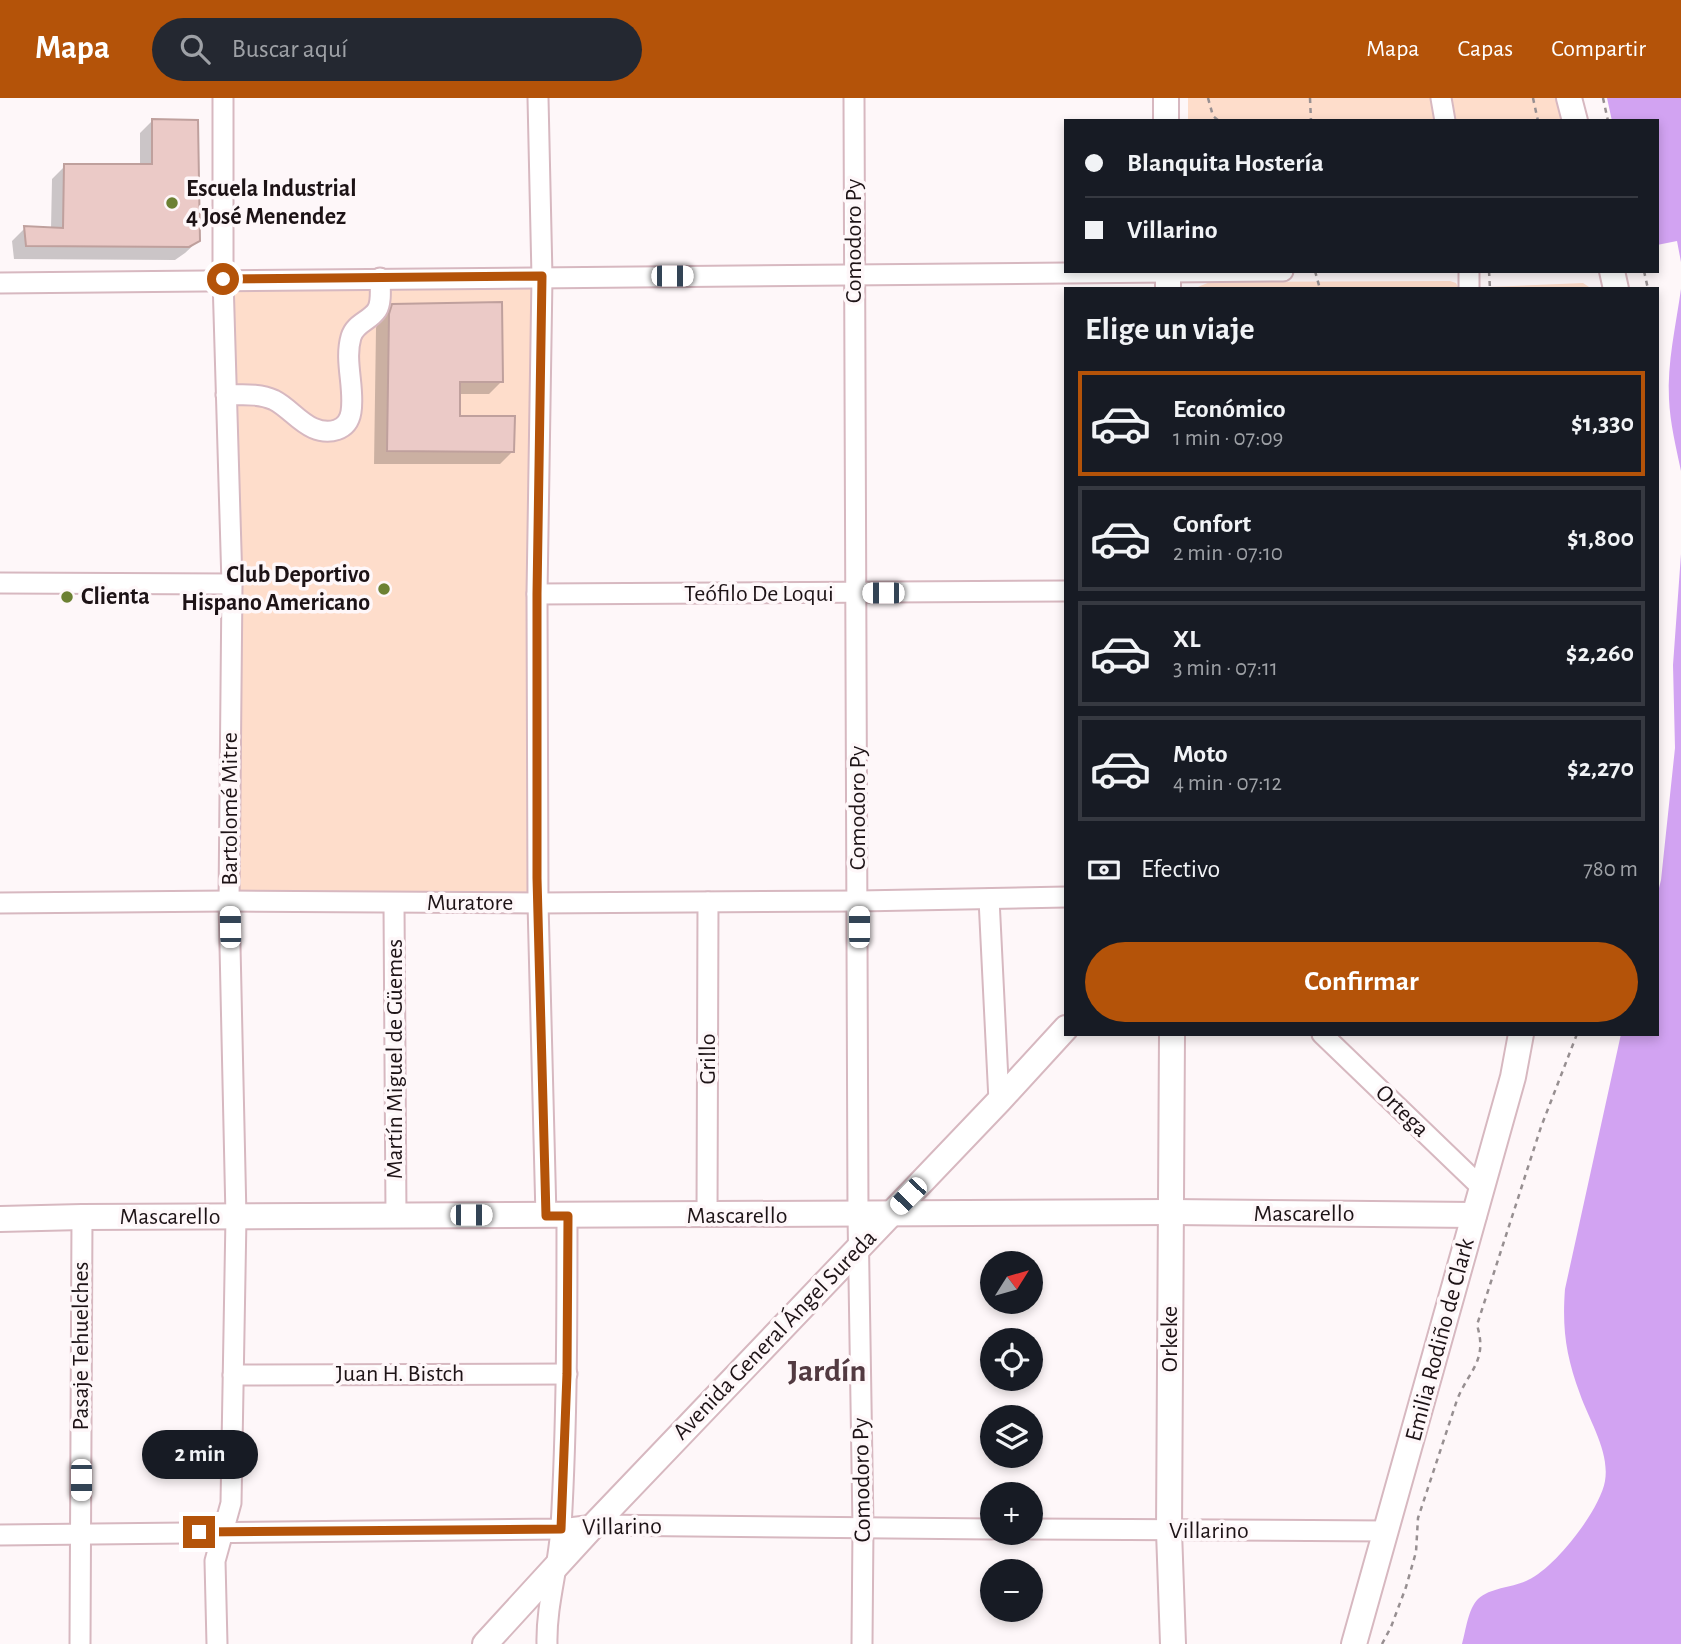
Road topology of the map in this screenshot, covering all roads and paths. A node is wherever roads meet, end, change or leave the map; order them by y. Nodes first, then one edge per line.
1 (223, 98) edge
2 (538, 98) edge
3 (854, 98) edge
4 (1166, 98) edge
5 (1208, 98) edge
6 (1310, 98) edge
7 (1441, 98) edge
8 (1533, 98) edge
9 (1569, 98) edge
10 (1603, 98) edge
11 (1166, 119) edge
12 (1217, 119) edge
13 (1311, 119) edge
14 (1445, 119) edge
15 (1538, 119) edge
16 (1574, 119) edge
17 (1608, 119) edge
18 (1250, 273) edge
19 (542, 276) junction
20 (853, 276) junction
21 (380, 278) junction
22 (1168, 278) edge
23 (223, 279) junction
24 (0, 283) edge
25 (226, 395) junction
26 (0, 583) edge
27 (232, 584) junction
28 (1064, 591) edge
29 (857, 593) junction
30 (537, 594) junction
31 (1064, 897) edge
32 (989, 899) junction
33 (229, 901) junction
34 (859, 901) junction
35 (708, 902) junction
36 (0, 903) edge
37 (538, 903) junction
38 (394, 904) junction
39 (1064, 1030) edge
40 (1172, 1036) edge
41 (1521, 1036) edge
42 (1533, 1036) edge
43 (1576, 1036) edge
44 (1329, 1037) edge
45 (1513, 1077) junction
46 (999, 1101) junction
47 (1481, 1187) junction
48 (1171, 1212) junction
49 (396, 1215) junction
50 (858, 1215) junction
51 (890, 1215) junction
52 (1474, 1215) junction
53 (557, 1216) junction
54 (707, 1216) junction
55 (82, 1217) junction
56 (236, 1217) junction
57 (0, 1219) edge
58 (859, 1246) junction
59 (567, 1374) junction
60 (233, 1375) junction
61 (594, 1525) junction
62 (863, 1527) junction
63 (561, 1529) junction
64 (980, 1529) edge
65 (1043, 1529) edge
66 (1169, 1531) junction
67 (1387, 1531) junction
68 (80, 1532) junction
69 (223, 1532) junction
70 (0, 1535) edge
71 (557, 1566) junction
72 (80, 1644) edge
73 (217, 1644) edge
74 (485, 1644) edge
75 (547, 1644) edge
76 (862, 1644) edge
77 (1173, 1644) edge
78 (1354, 1644) edge
79 (1382, 1644) edge

1 - 23 street, Bartolomé Mitre
2 - 19 street
3 - 20 street, Comodoro Py
4 - 11 main road
5 - 12 path
6 - 13 path
7 - 14 street
8 - 15 path
9 - 16 main road
10 - 17 path
18 - 22 street
19 - 20 street
19 - 21 street
19 - 30 street
20 - 22 street
20 - 29 street, Comodoro Py
21 - 23 street
21 - 25 street
23 - 24 street
23 - 25 street, Bartolomé Mitre
25 - 27 street, Bartolomé Mitre
26 - 27 street
27 - 33 street, Bartolomé Mitre
28 - 29 street, Teófilo De Loqui
29 - 30 street, Teófilo De Loqui
29 - 34 street, Comodoro Py
30 - 37 street
31 - 32 street, Muratore
32 - 34 street, Muratore
32 - 46 street
33 - 36 street, Muratore
33 - 38 street, Muratore
33 - 56 street, Bartolomé Mitre
34 - 35 street, Muratore
34 - 50 street, Comodoro Py
35 - 37 street, Muratore
35 - 54 street, Grillo
37 - 38 street, Muratore
37 - 53 street
38 - 49 street, Martín Miguel de Güemes
39 - 46 main road, Avenida General Ángel Sureda
40 - 48 main road, Orkeke
41 - 45 main road, Emilia Rodiño de Clark
42 - 45 street
43 - 79 path
44 - 47 street, Ortega
45 - 47 main road, Emilia Rodiño de Clark
46 - 51 main road, Avenida General Ángel Sureda
47 - 52 main road, Emilia Rodiño de Clark
48 - 51 main road, Mascarello
48 - 52 main road, Mascarello
48 - 66 main road, Orkeke
49 - 53 main road, Mascarello
49 - 56 main road, Mascarello
50 - 51 main road, Mascarello
50 - 54 main road, Mascarello
50 - 58 street, Comodoro Py
51 - 58 main road, Avenida General Ángel Sureda
52 - 67 main road, Emilia Rodiño de Clark
53 - 54 main road, Mascarello
53 - 59 street
55 - 56 main road, Mascarello
55 - 57 main road, Mascarello
55 - 68 street, Pasaje Tehuelches
56 - 60 street, Bartolomé Mitre
58 - 61 main road, Avenida General Ángel Sureda
58 - 62 street, Comodoro Py
59 - 60 street, Juan H. Bistch
59 - 63 street
60 - 69 street, Bartolomé Mitre
61 - 62 street, Villarino
61 - 63 street, Villarino
61 - 71 main road, Avenida General Ángel Sureda
62 - 64 street, Villarino
62 - 76 street, Comodoro Py
63 - 69 street, Villarino
63 - 71 street
65 - 66 street, Villarino
66 - 67 street, Villarino
66 - 77 main road, Orkeke
67 - 78 main road, Emilia Rodiño de Clark
68 - 69 street, Villarino
68 - 70 street, Villarino
68 - 72 street, Pasaje Tehuelches
69 - 73 street, Bartolomé Mitre
71 - 74 main road, Avenida General Ángel Sureda
71 - 75 street

